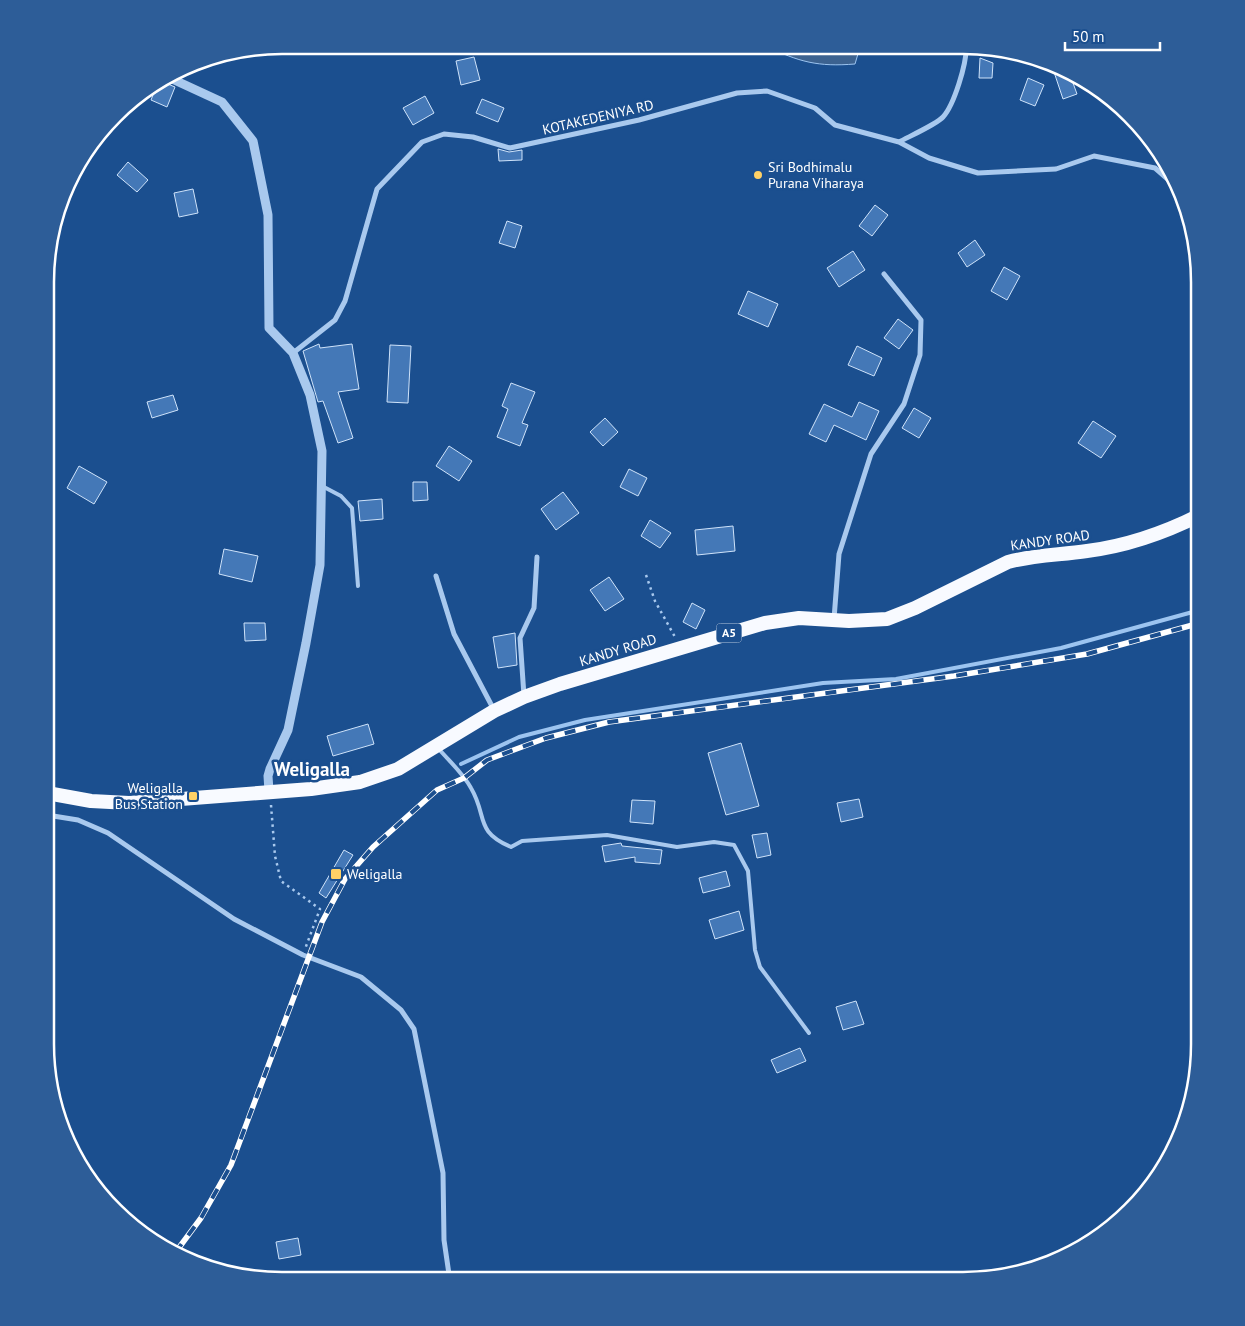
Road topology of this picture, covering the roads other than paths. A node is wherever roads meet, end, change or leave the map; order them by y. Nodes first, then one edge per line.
1 (967, 54) edge
2 (175, 80) edge
3 (898, 142) junction
4 (1166, 177) edge
5 (884, 274) dead end
6 (293, 353) junction
7 (320, 484) junction
8 (1191, 520) edge
9 (537, 557) dead end
10 (436, 576) dead end
11 (358, 586) dead end
12 (834, 620) junction
13 (524, 697) junction
14 (494, 710) junction
15 (437, 746) junction
16 (269, 791) junction
17 (54, 794) edge
18 (54, 816) edge
19 (809, 1033) dead end
20 (449, 1272) edge

1 - 3 street
2 - 6 street
3 - 4 street, KOTAKEDENIYA RD
3 - 6 street, KOTAKEDENIYA RD
5 - 12 street
6 - 7 street
7 - 11 lane
7 - 16 street
8 - 12 highway, KANDY ROAD / A5
9 - 13 street
10 - 14 street
12 - 13 highway, KANDY ROAD / A5
13 - 14 highway, KANDY ROAD / A5
14 - 15 highway, KANDY ROAD / A5
15 - 16 highway, KANDY ROAD / A5
15 - 19 lane
16 - 17 highway, KANDY ROAD / A5
18 - 20 street

